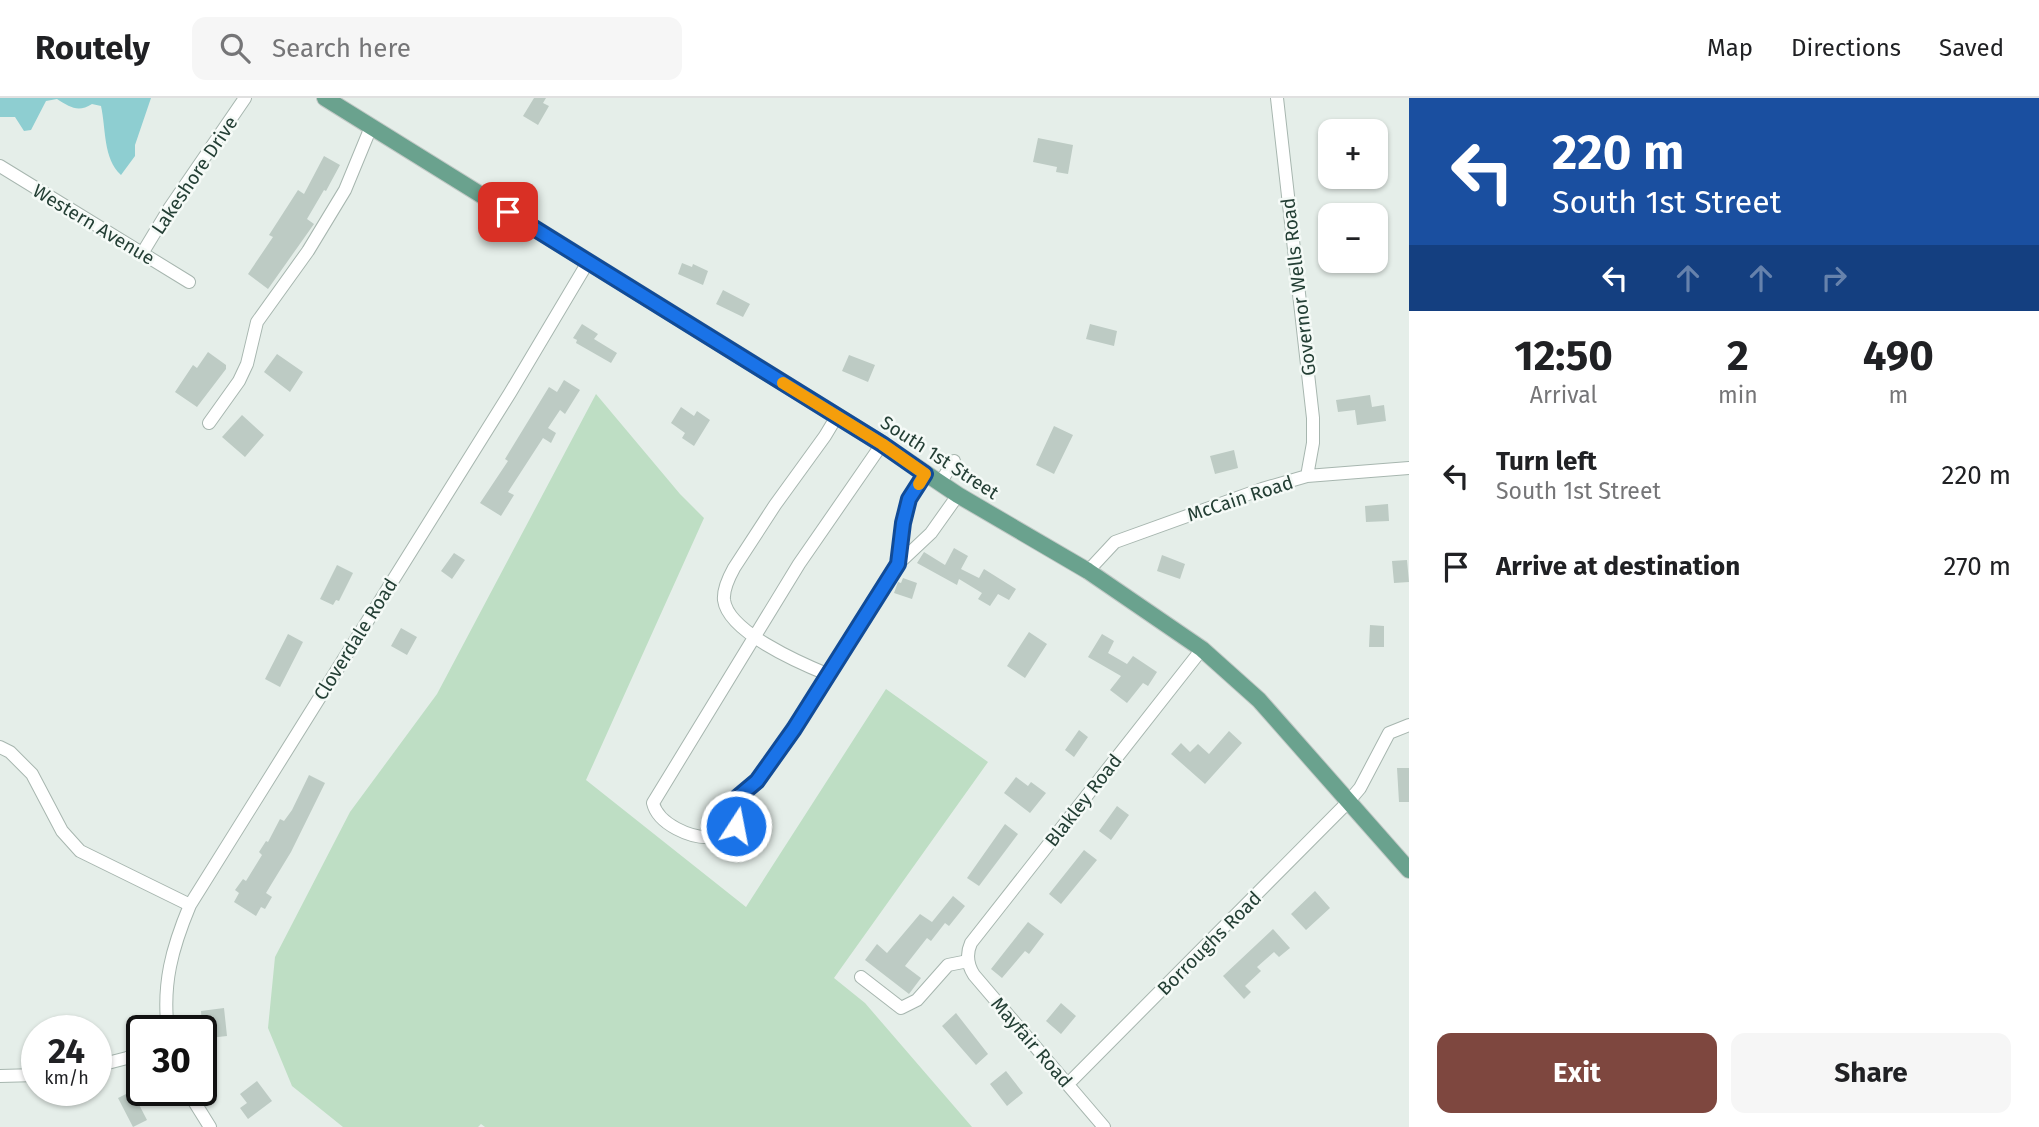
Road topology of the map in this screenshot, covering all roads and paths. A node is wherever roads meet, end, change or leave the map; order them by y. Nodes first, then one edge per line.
1 (245, 98) edge
2 (325, 98) edge
3 (1277, 98) edge
4 (371, 127) junction
5 (0, 166) edge
6 (143, 252) junction
7 (588, 262) junction
8 (188, 282) dead end
9 (836, 416) junction
10 (209, 423) dead end
11 (882, 444) junction
12 (954, 461) dead end
13 (1409, 468) edge
14 (1307, 476) junction
15 (932, 479) junction
16 (958, 495) junction
17 (898, 564) junction
18 (1088, 571) junction
19 (756, 637) junction
20 (1202, 649) junction
21 (829, 675) junction
22 (1409, 725) edge
23 (0, 747) edge
24 (1349, 801) junction
25 (1409, 870) edge
26 (190, 905) junction
27 (967, 957) junction
28 (862, 977) dead end
29 (167, 1015) edge
30 (21, 1075) edge
31 (0, 1076) edge
32 (1068, 1084) junction
33 (197, 1106) edge
34 (210, 1127) edge
35 (1104, 1127) edge

1 - 6 street, Lakeshore Drive
2 - 4 main road, South 1st Street
3 - 14 street, Governor Wells Road
4 - 7 main road, South 1st Street
4 - 10 street
5 - 6 street, Western Avenue
6 - 8 street, Western Avenue
7 - 9 main road, South 1st Street
7 - 26 street, Cloverdale Road
9 - 11 main road, South 1st Street
9 - 19 street
11 - 15 main road, South 1st Street
11 - 19 street
12 - 15 street
13 - 14 street, McCain Road
14 - 18 street, McCain Road
15 - 16 main road, South 1st Street
15 - 17 street
16 - 17 street
16 - 18 main road, South 1st Street
17 - 21 street
18 - 20 main road, South 1st Street
19 - 21 street
19 - 21 street
20 - 24 main road, South 1st Street
20 - 27 street, Blakley Road
22 - 24 street, Borroughs Road
23 - 26 street
24 - 25 main road, South 1st Street
24 - 32 street, Borroughs Road
26 - 29 street, Cloverdale Road
27 - 28 street
27 - 32 street, Mayfair Road
30 - 31 street
32 - 35 street, Mayfair Road
33 - 34 street

